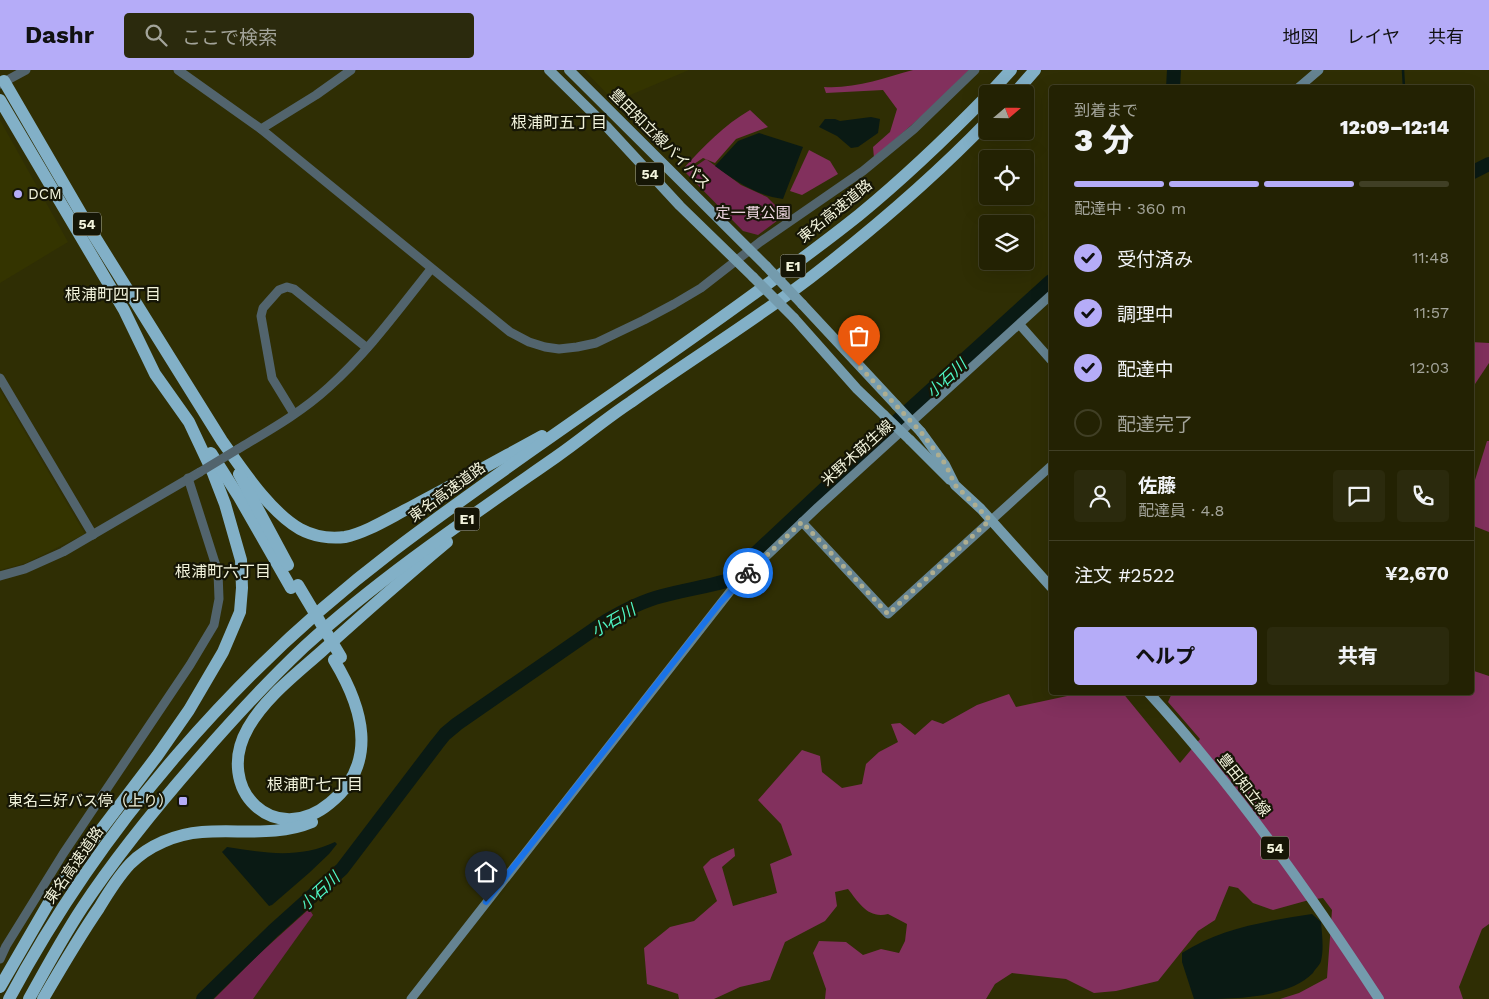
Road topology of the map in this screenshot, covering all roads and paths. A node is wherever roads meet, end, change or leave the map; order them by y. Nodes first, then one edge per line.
1 (26, 70) edge
2 (178, 70) edge
3 (351, 70) edge
4 (549, 70) edge
5 (570, 70) edge
6 (975, 70) edge
7 (1011, 70) edge
8 (1035, 70) edge
9 (1319, 70) edge
10 (1, 79) edge
11 (997, 85) edge
12 (1022, 85) edge
13 (1302, 85) edge
14 (0, 100) edge
15 (979, 103) edge
16 (261, 129) junction
17 (979, 130) edge
18 (749, 250) junction
19 (737, 260) junction
20 (431, 269) junction
21 (1049, 297) edge
22 (1020, 325) junction
23 (367, 348) junction
24 (1049, 358) edge
25 (0, 378) edge
26 (294, 414) junction
27 (582, 416) junction
28 (190, 422) junction
29 (588, 435) junction
30 (222, 441) junction
31 (1049, 468) edge
32 (188, 478) junction
33 (955, 485) junction
34 (990, 520) junction
35 (802, 522) junction
36 (92, 535) junction
37 (0, 576) edge
38 (1049, 585) edge
39 (295, 586) junction
40 (338, 658) junction
41 (1151, 695) edge
42 (0, 959) edge
43 (0, 987) edge
44 (9, 999) edge
45 (29, 999) edge
46 (43, 999) edge
47 (411, 999) edge
48 (1379, 999) edge

1 - 10 street
2 - 16 street
3 - 16 street
4 - 19 main road, 豊田知立線バイパス / 54
5 - 18 main road, 豊田知立線バイパス / 54
6 - 18 street
7 - 11 highway, 東名高速道路 / E1
8 - 12 highway
9 - 13 main road
10 - 30 highway, 54
14 - 28 highway, 54
15 - 27 highway, 東名高速道路 / E1
16 - 20 street
17 - 29 highway, 東名高速道路 / E1
18 - 19 street
18 - 33 main road, 54, bridge
19 - 20 street
19 - 33 main road, 豊田知立線バイパス / 54, bridge
20 - 23 street
21 - 22 main road, 米野木莇生線
22 - 24 main road
22 - 35 main road, 米野木莇生線
23 - 26 street
23 - 26 street
25 - 36 street
26 - 32 street, bridge
27 - 30 highway
27 - 44 highway, 東名高速道路 / E1
28 - 39 highway
28 - 43 highway
29 - 40 highway
29 - 45 highway, 東名高速道路 / E1
30 - 39 highway
31 - 34 main road
32 - 36 street
32 - 42 street
33 - 34 main road, 54
34 - 35 main road
34 - 38 main road, 54
35 - 47 main road, 米野木莇生線
36 - 37 street
39 - 40 highway, bridge
40 - 46 highway
41 - 48 main road, 豊田知立線 / 54

